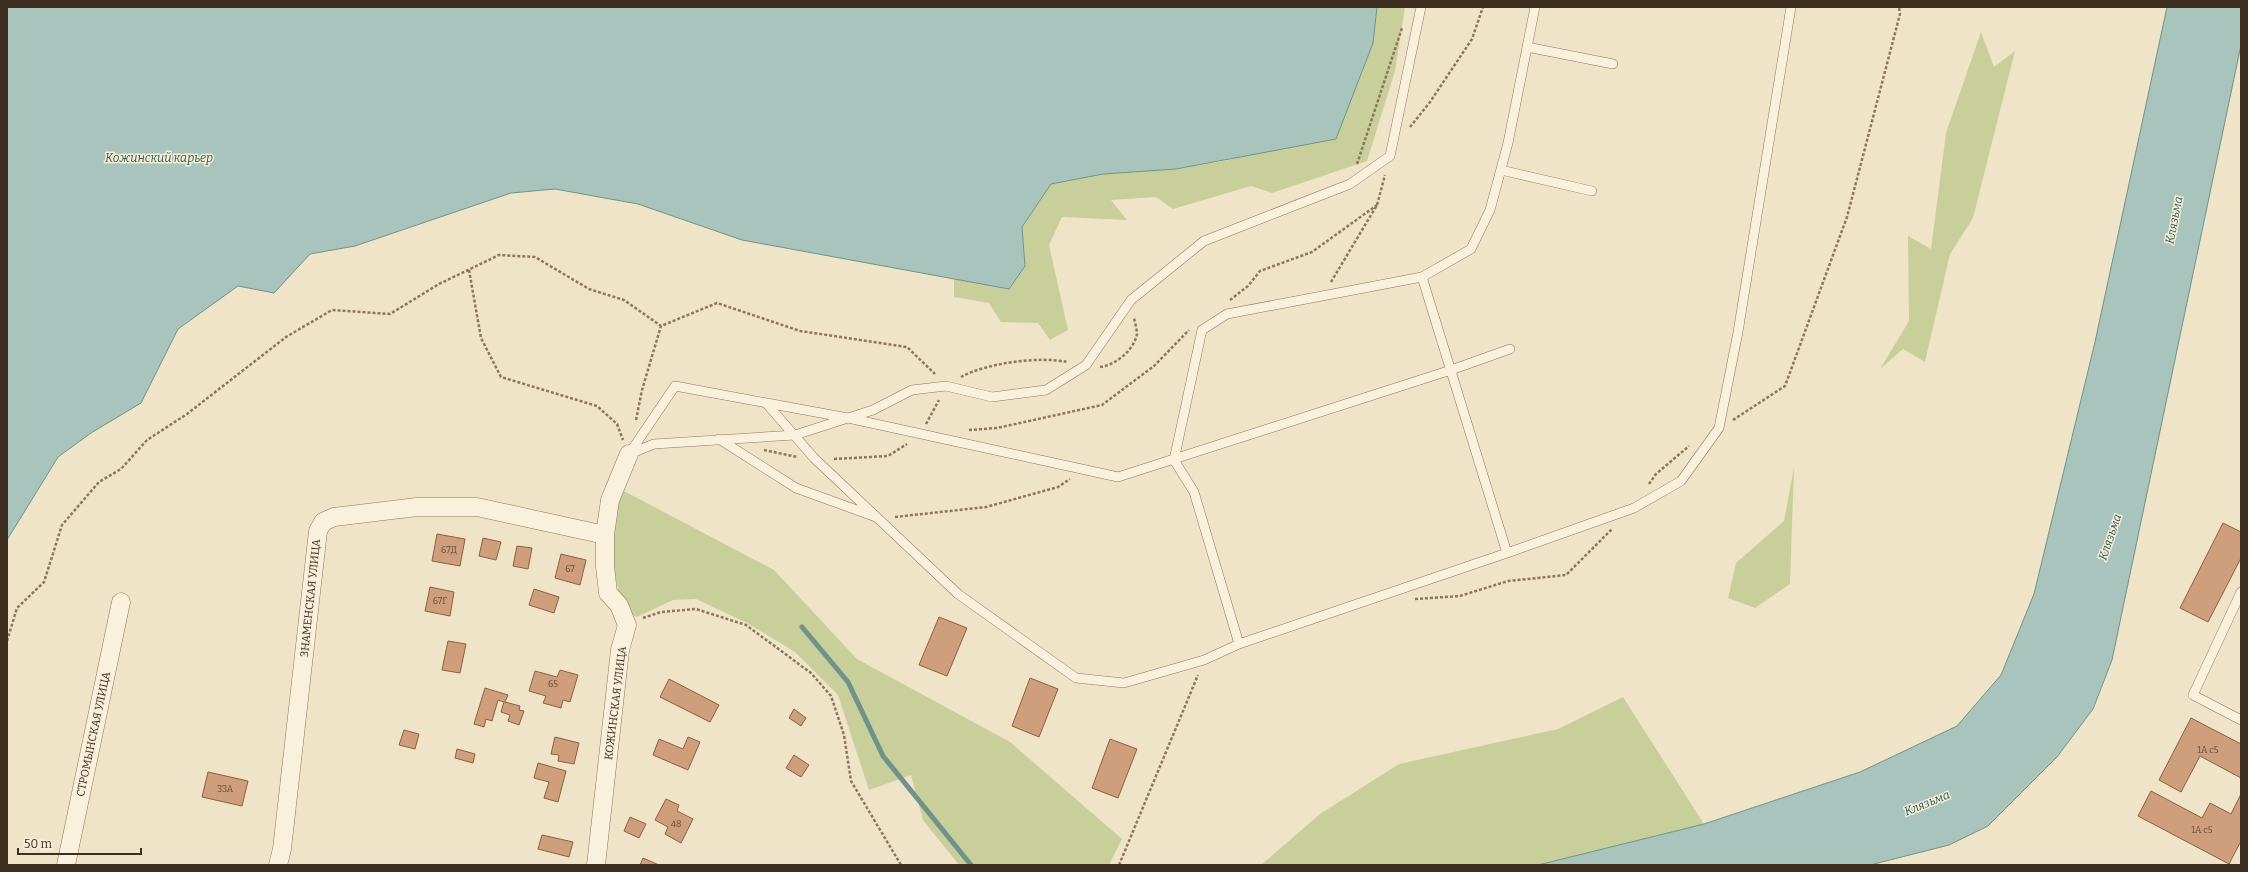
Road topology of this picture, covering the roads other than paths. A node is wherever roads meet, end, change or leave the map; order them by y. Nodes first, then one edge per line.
1 (1421, 7) edge
2 (1535, 7) edge
3 (1791, 7) edge
4 (1527, 47) junction
5 (1613, 64) dead end
6 (1501, 170) junction
7 (1592, 191) dead end
8 (1422, 277) junction
9 (1510, 349) dead end
10 (1451, 370) junction
11 (766, 403) junction
12 (848, 418) junction
13 (795, 435) junction
14 (719, 439) junction
15 (629, 454) junction
16 (1174, 460) junction
17 (880, 519) junction
18 (605, 535) junction
19 (1507, 554) junction
20 (2241, 592) edge
21 (121, 602) dead end
22 (1239, 644) junction
23 (2241, 720) edge
24 (66, 865) edge
25 (278, 865) edge
26 (596, 865) edge

1 - 12 lane
2 - 4 lane
3 - 19 lane
4 - 5 lane
4 - 6 lane
6 - 7 lane
6 - 8 lane
8 - 10 lane
8 - 16 lane
9 - 10 lane
10 - 16 lane
10 - 19 lane
11 - 12 lane
11 - 13 lane
11 - 15 lane
12 - 13 lane
12 - 16 lane
13 - 14 lane
13 - 17 lane
14 - 15 lane
14 - 17 lane
15 - 18 street
16 - 22 lane
17 - 22 lane
18 - 25 street, ЗНАМЕНСКАЯ УЛИЦА
18 - 26 street, КОЖИНСКАЯ УЛИЦА
19 - 22 lane
20 - 23 lane
21 - 24 street, СТРОМЫНСКАЯ УЛИЦА

